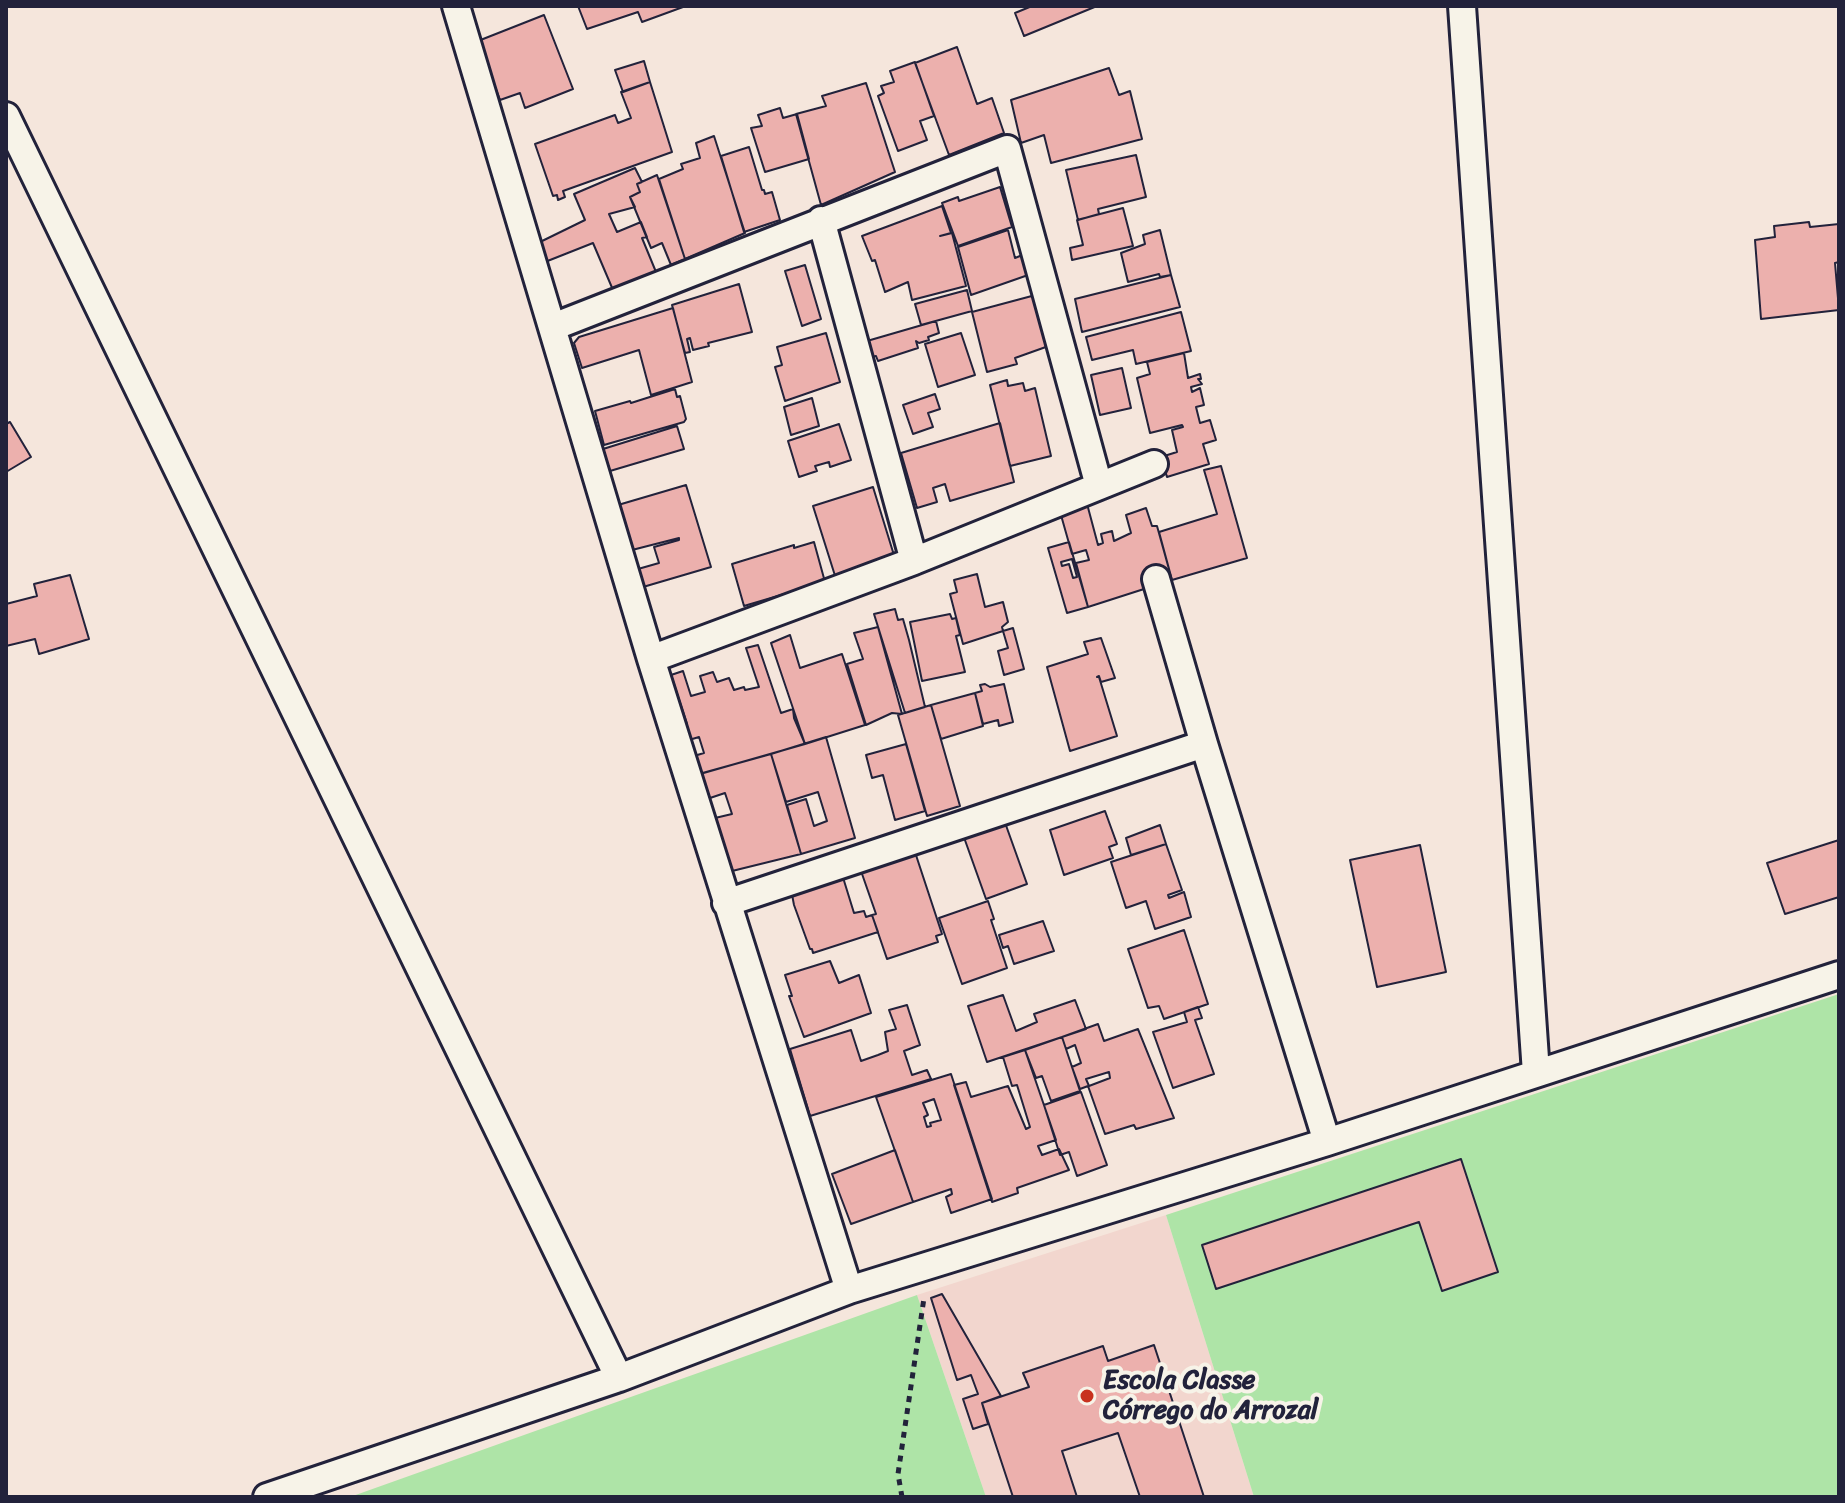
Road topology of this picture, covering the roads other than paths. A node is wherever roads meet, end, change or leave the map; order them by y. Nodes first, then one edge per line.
1 (456, 6) edge
2 (1462, 6) edge
3 (6, 116) edge
4 (821, 220) junction
5 (553, 327) junction
6 (1154, 464) dead end
7 (1099, 486) junction
8 (914, 561) junction
9 (1156, 579) dead end
10 (651, 659) junction
11 (1204, 744) junction
12 (726, 903) junction
13 (1839, 975) edge
14 (1536, 1073) junction
15 (1327, 1142) junction
16 (849, 1290) junction
17 (619, 1378) junction
18 (267, 1497) edge

1 - 5 street
2 - 14 street
3 - 17 street
4 - 5 street
4 - 7 street
4 - 8 street
5 - 10 street
6 - 7 street
7 - 8 street
8 - 10 street
9 - 11 street
10 - 12 street
11 - 12 street
11 - 15 street
12 - 16 street
13 - 14 street
14 - 15 street
15 - 16 street
16 - 17 street
17 - 18 street

